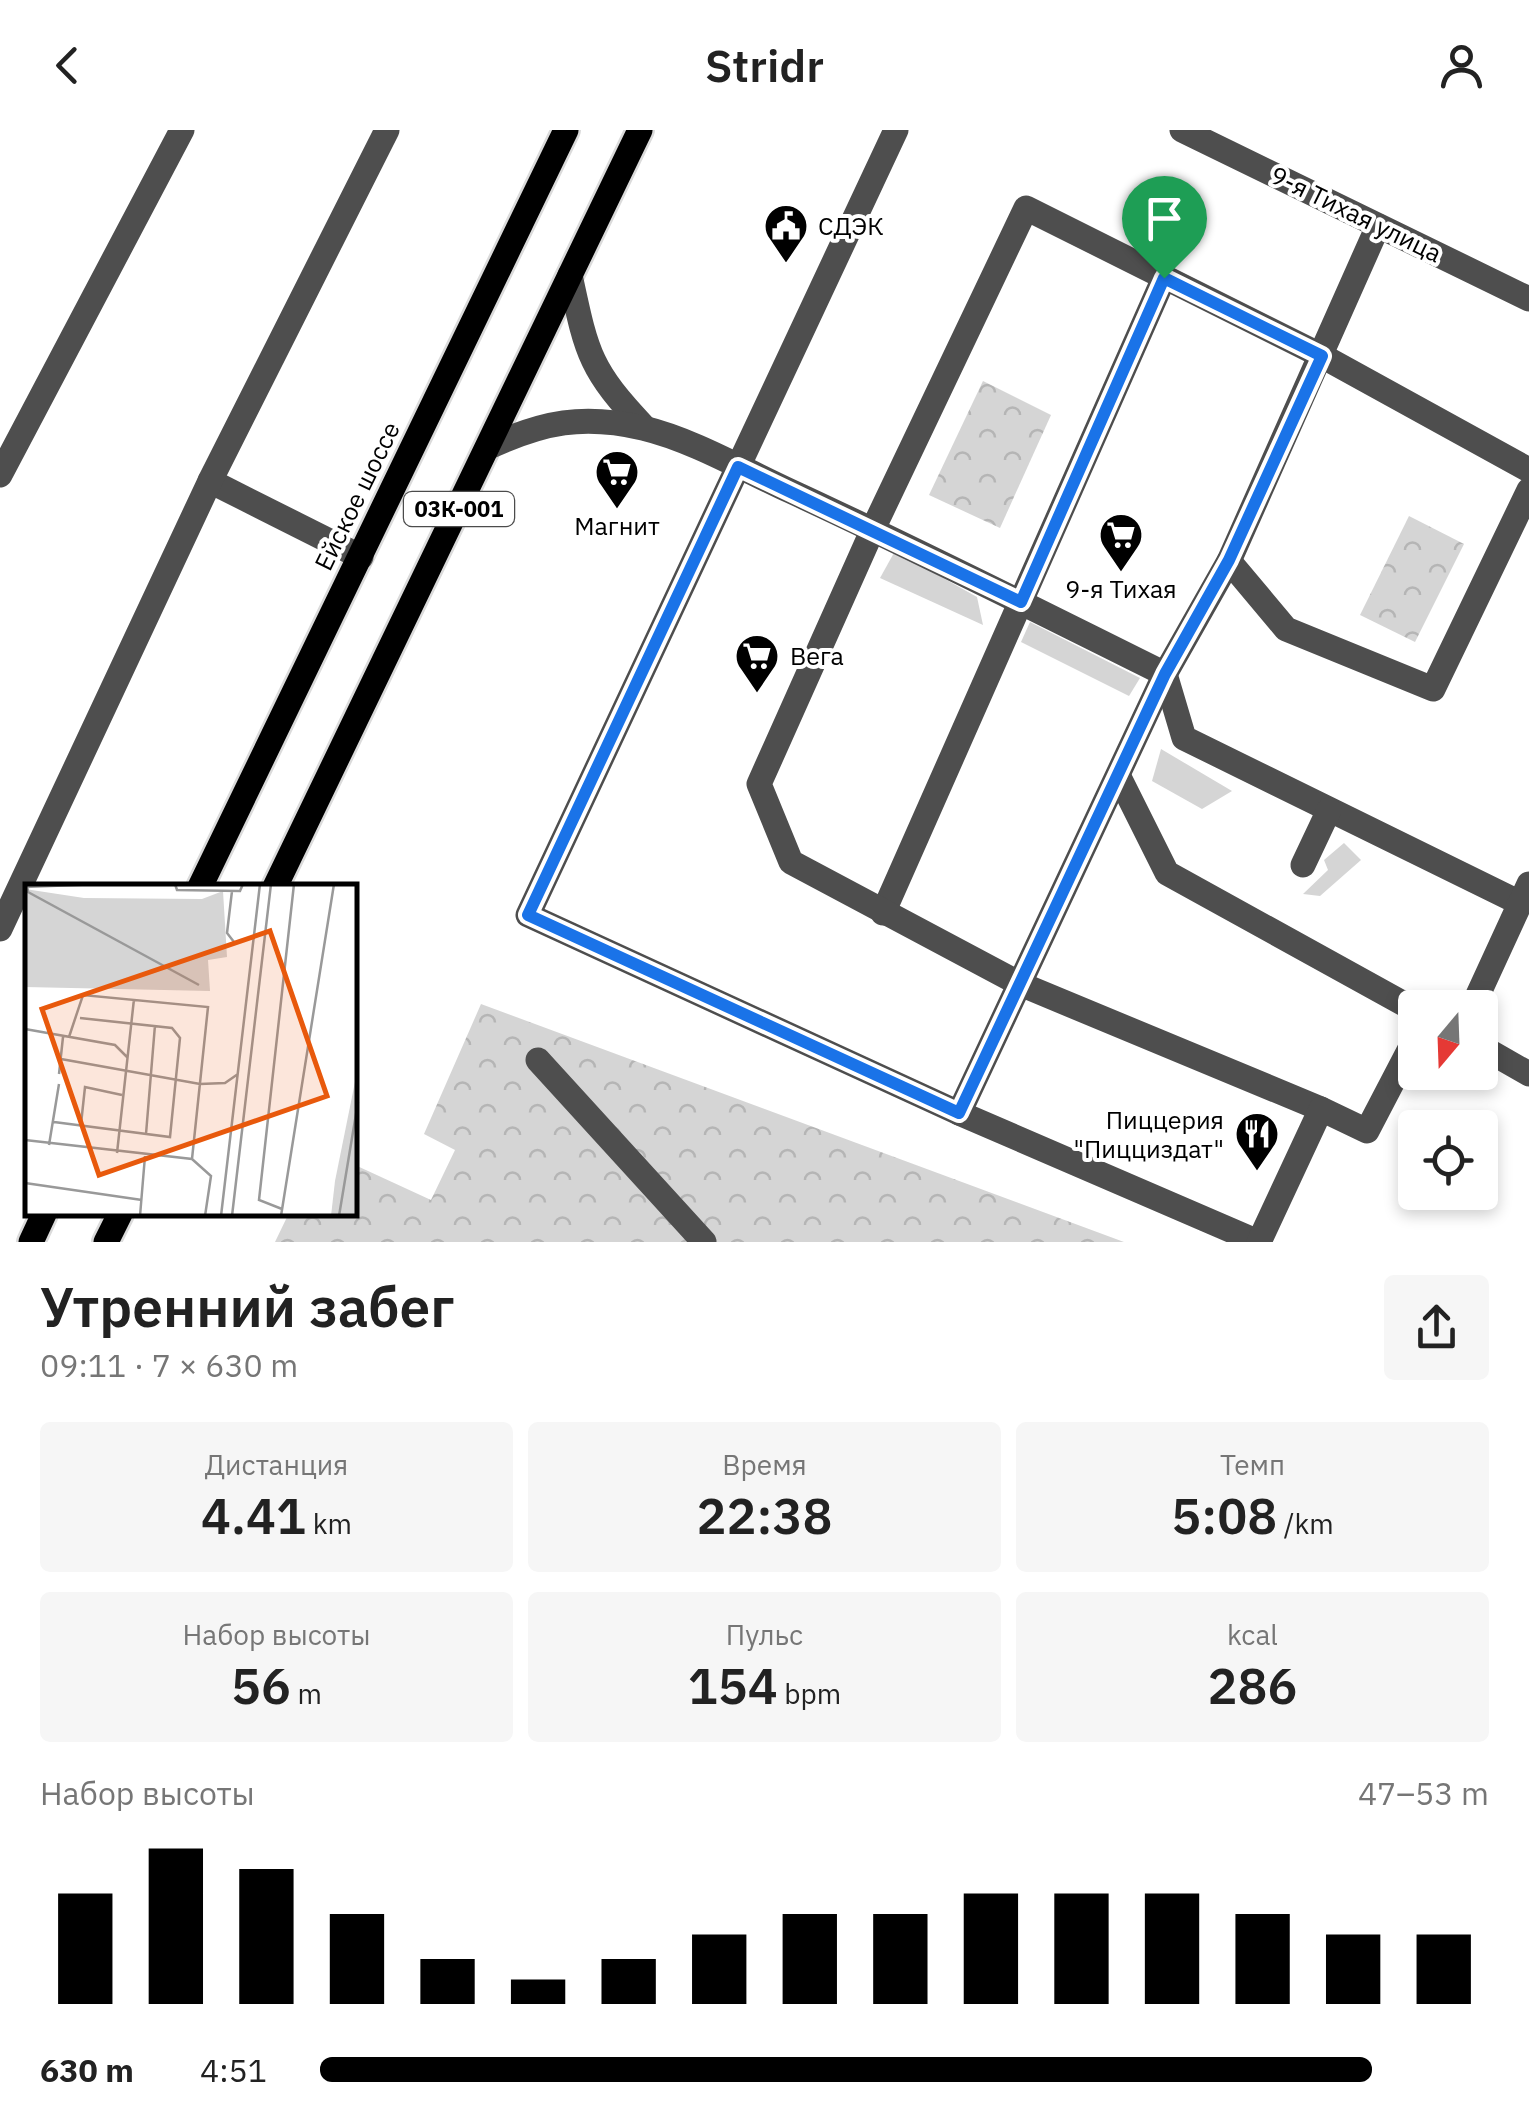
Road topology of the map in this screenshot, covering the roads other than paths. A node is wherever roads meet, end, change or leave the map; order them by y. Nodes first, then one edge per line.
1 (182, 130) edge
2 (387, 130) edge
3 (566, 130) edge
4 (640, 130) edge
5 (896, 130) edge
6 (1182, 130) edge
7 (1219, 137) edge
8 (1378, 226) junction
9 (570, 276) junction
10 (1164, 278) junction
11 (1529, 298) edge
12 (1322, 356) junction
13 (645, 428) junction
14 (489, 447) junction
15 (738, 467) junction
16 (1529, 470) edge
17 (0, 475) edge
18 (210, 481) junction
19 (1529, 490) edge
20 (873, 529) junction
21 (361, 557) junction
22 (1229, 560) junction
23 (1021, 602) junction
24 (1165, 674) junction
25 (1119, 777) junction
26 (1329, 810) junction
27 (1302, 866) dead end
28 (201, 884) edge
29 (276, 884) edge
30 (1524, 894) edge
31 (884, 914) junction
32 (0, 928) edge
33 (1020, 984) junction
34 (1480, 990) edge
35 (1398, 1001) edge
36 (1498, 1056) edge
37 (538, 1060) dead end
38 (1398, 1072) edge
39 (1529, 1074) edge
40 (1321, 1109) junction
41 (959, 1113) junction
42 (43, 1217) edge
43 (118, 1217) edge
44 (31, 1242) edge
45 (106, 1242) edge
46 (704, 1242) edge
47 (1258, 1242) edge

1 - 17 street
2 - 18 street
3 - 21 main road, Ейское шоссе / 03К-001
4 - 9 main road, 03К-001
5 - 15 street
6 - 7 street, 9-я Тихая улица
7 - 8 street, 9-я Тихая улица
8 - 11 street, 9-я Тихая улица
8 - 12 street
9 - 13 street
9 - 14 main road, 03К-001
10 - 12 street
10 - 20 street
10 - 23 street
12 - 16 street
12 - 22 street
13 - 14 street
13 - 15 street
14 - 29 main road, 03К-001
15 - 20 street
15 - 41 street
18 - 21 street
18 - 32 street
19 - 22 street
20 - 23 street
20 - 31 street
21 - 28 main road, Ейское шоссе / 03К-001
22 - 24 street
23 - 24 street
23 - 31 street
24 - 25 street
24 - 26 street
25 - 33 street
25 - 35 street
26 - 27 street
26 - 30 street
30 - 34 street
31 - 33 street
33 - 40 street
33 - 41 street
36 - 39 street
37 - 46 street
38 - 40 street
40 - 47 street
41 - 47 street
42 - 44 main road
43 - 45 main road

